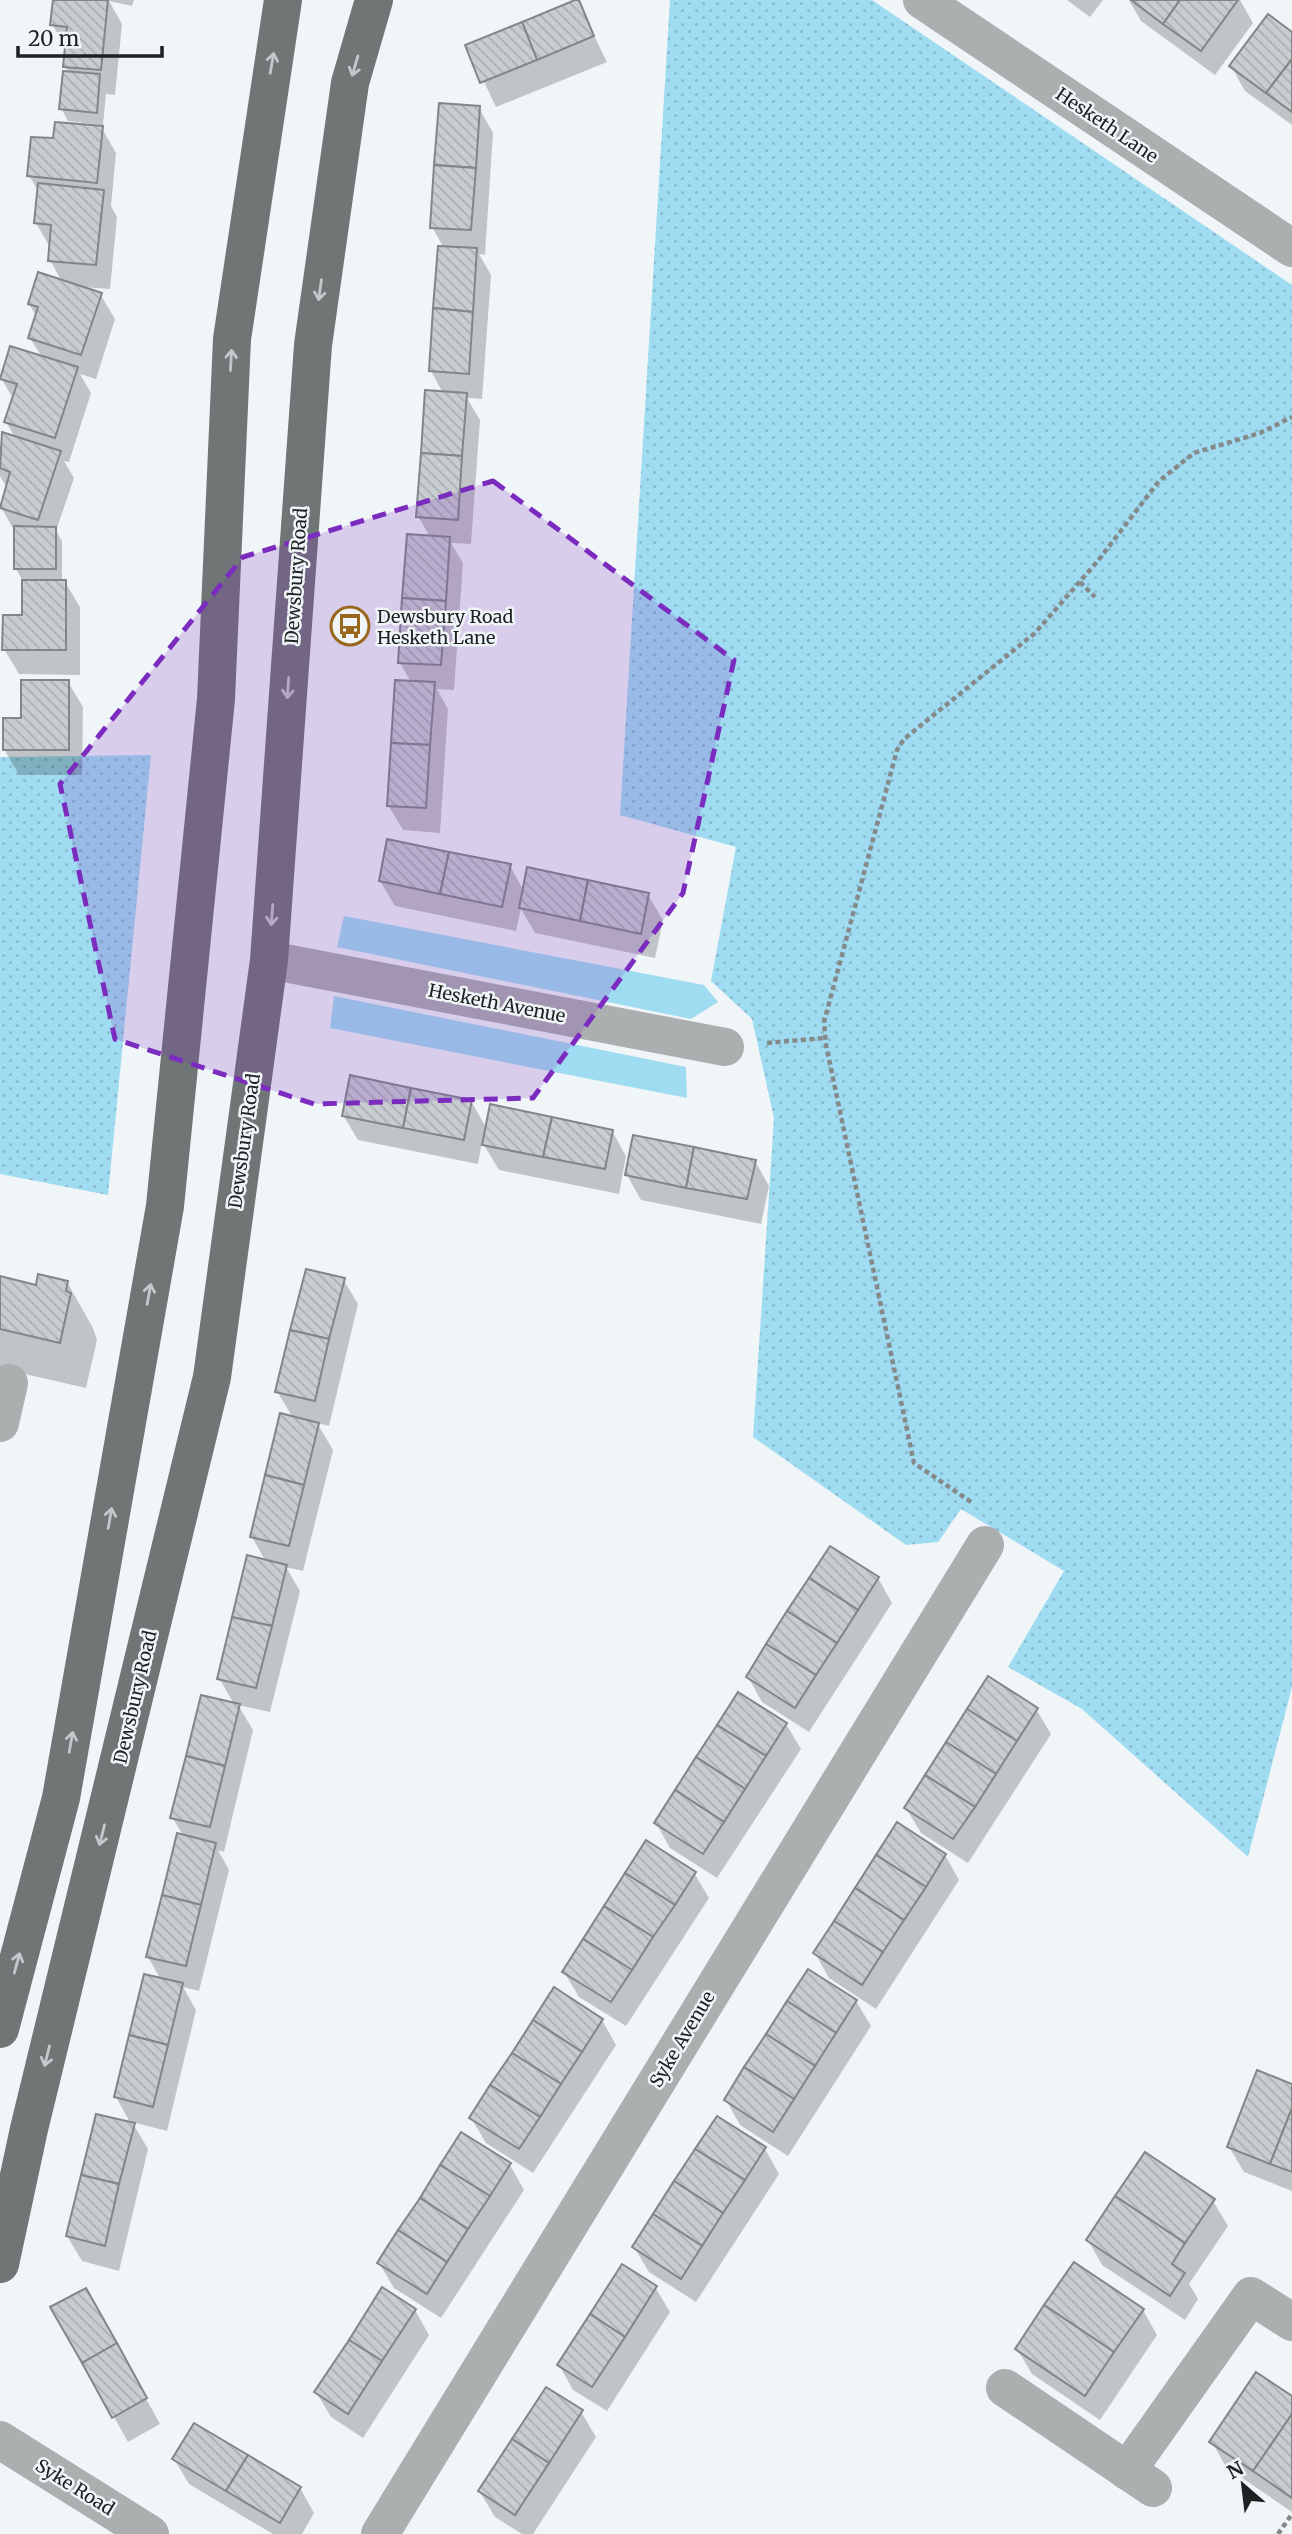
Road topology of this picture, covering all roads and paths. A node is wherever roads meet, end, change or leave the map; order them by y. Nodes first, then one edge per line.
1 (283, 0) edge
2 (374, 0) edge
3 (922, 0) edge
4 (1292, 248) edge
5 (1292, 416) edge
6 (1080, 582) junction
7 (1095, 597) dead end
8 (269, 960) junction
9 (825, 1038) junction
10 (725, 1047) joint
11 (9, 1383) dead end
12 (0, 1423) edge
13 (985, 1545) joint
14 (0, 2029) edge
15 (0, 2264) edge
16 (1292, 2322) edge
17 (1005, 2388) dead end
18 (0, 2441) edge
19 (1292, 2514) edge
20 (150, 2534) edge
21 (380, 2534) edge
22 (1278, 2534) edge

14 -> 1 main road
2 -> 8 main road, Dewsbury Road
3 - 4 street, Hesketh Lane
5 - 6 path
6 - 7 path
6 - 9 path
8 - 10 street, Hesketh Avenue
8 -> 15 main road, Dewsbury Road
9 - 10 path
9 - 13 path
11 - 12 street
13 - 21 street, Syke Avenue
16 - 17 street
18 - 20 street, Syke Road
19 - 22 path

